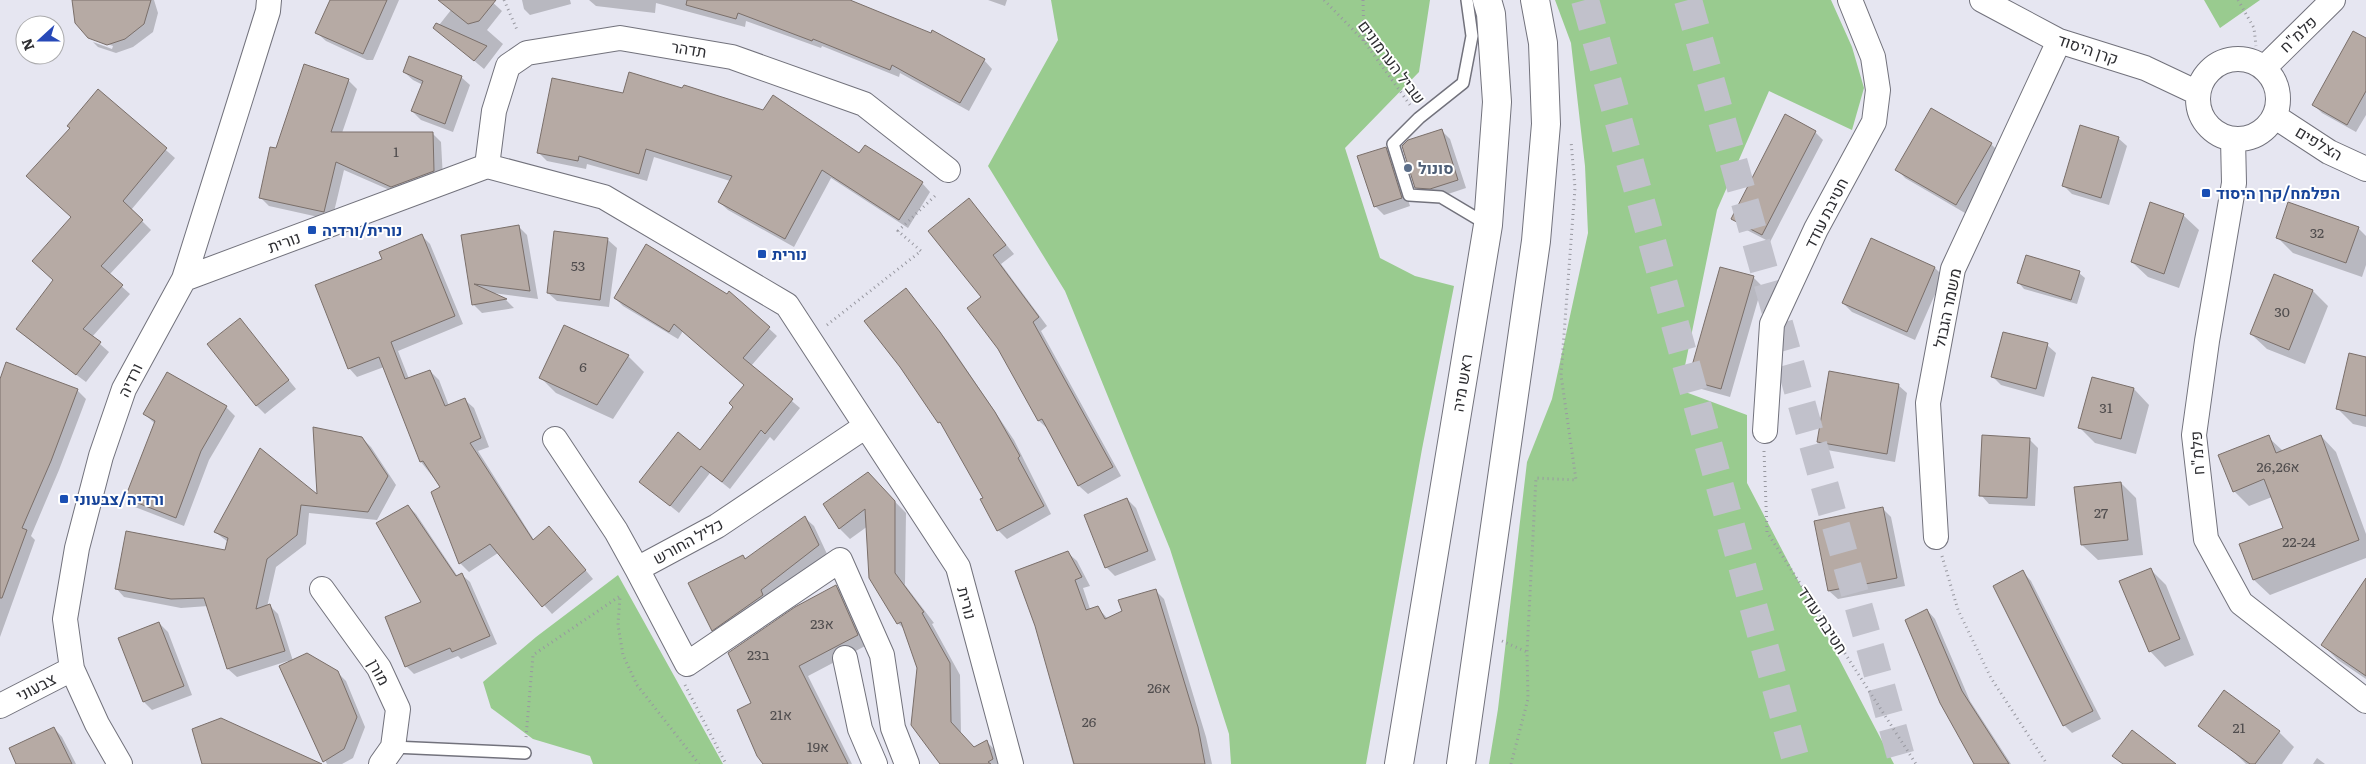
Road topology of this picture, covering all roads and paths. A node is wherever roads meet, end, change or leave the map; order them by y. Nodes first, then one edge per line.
1 (270, 0) edge
2 (504, 0) edge
3 (1324, 0) edge
4 (1363, 0) edge
5 (1467, 0) edge
6 (1487, 0) edge
7 (1535, 0) edge
8 (1850, 0) edge
9 (1982, 0) edge
10 (2238, 0) edge
11 (2333, 0) edge
12 (1364, 41) junction
13 (2059, 41) junction
14 (527, 53) junction
15 (2260, 59) junction
16 (2198, 93) junction
17 (2274, 116) junction
18 (1419, 118) junction
19 (2233, 139) junction
20 (1571, 140) dead end
21 (487, 166) junction
22 (2366, 168) edge
23 (948, 170) dead end
24 (937, 194) dead end
25 (1488, 225) junction
26 (184, 279) junction
27 (809, 339) junction
28 (866, 426) junction
29 (1764, 431) dead end
30 (555, 439) dead end
31 (1764, 464) dead end
32 (1936, 537) joint
33 (637, 568) junction
34 (322, 589) dead end
35 (844, 658) dead end
36 (72, 669) junction
37 (2366, 701) edge
38 (0, 706) edge
39 (525, 753) joint
40 (387, 756) edge
41 (120, 764) edge
42 (699, 764) edge
43 (875, 764) edge
44 (907, 764) edge
45 (1011, 764) edge
46 (1399, 764) edge
47 (1461, 764) edge
48 (1511, 764) edge
49 (1916, 764) edge
50 (2047, 764) edge

1 - 26 street, ורדיה
2 - 14 path
3 - 12 path, שביל הערמונים
4 - 12 path
5 - 18 lane
6 - 25 street, ראש מיה
7 - 47 street
8 - 29 street, חטיבת עודד
9 - 13 street, קרן היסוד
10 - 15 path
11 - 15 street, פלמ"ח
12 - 18 path, שביל הערמונים
13 - 16 street, קרן היסוד
13 - 32 street, משמר הגבול
14 - 21 street, תדהר
14 - 23 street, תדהר
15 - 16 street
15 - 17 street
16 - 19 street
17 - 19 street
17 - 22 street, הצלפים
18 - 25 lane
19 - 37 street, פלמ"ח
20 - 48 path
21 - 26 street, נורית
21 - 27 street, נורית
24 - 27 path
25 - 46 street, ראש מיה
26 - 36 street, ורדיה
27 - 28 street, נורית
28 - 33 street, כליל החורש
28 - 45 street, נורית
30 - 33 street, כליל החורש
31 - 49 path, חטיבת עודד
32 - 50 path
33 - 44 street
34 - 40 street, מורן
35 - 43 street
36 - 38 street, צבעוני
36 - 41 street, ורדיה
39 - 40 lane
39 - 42 path

